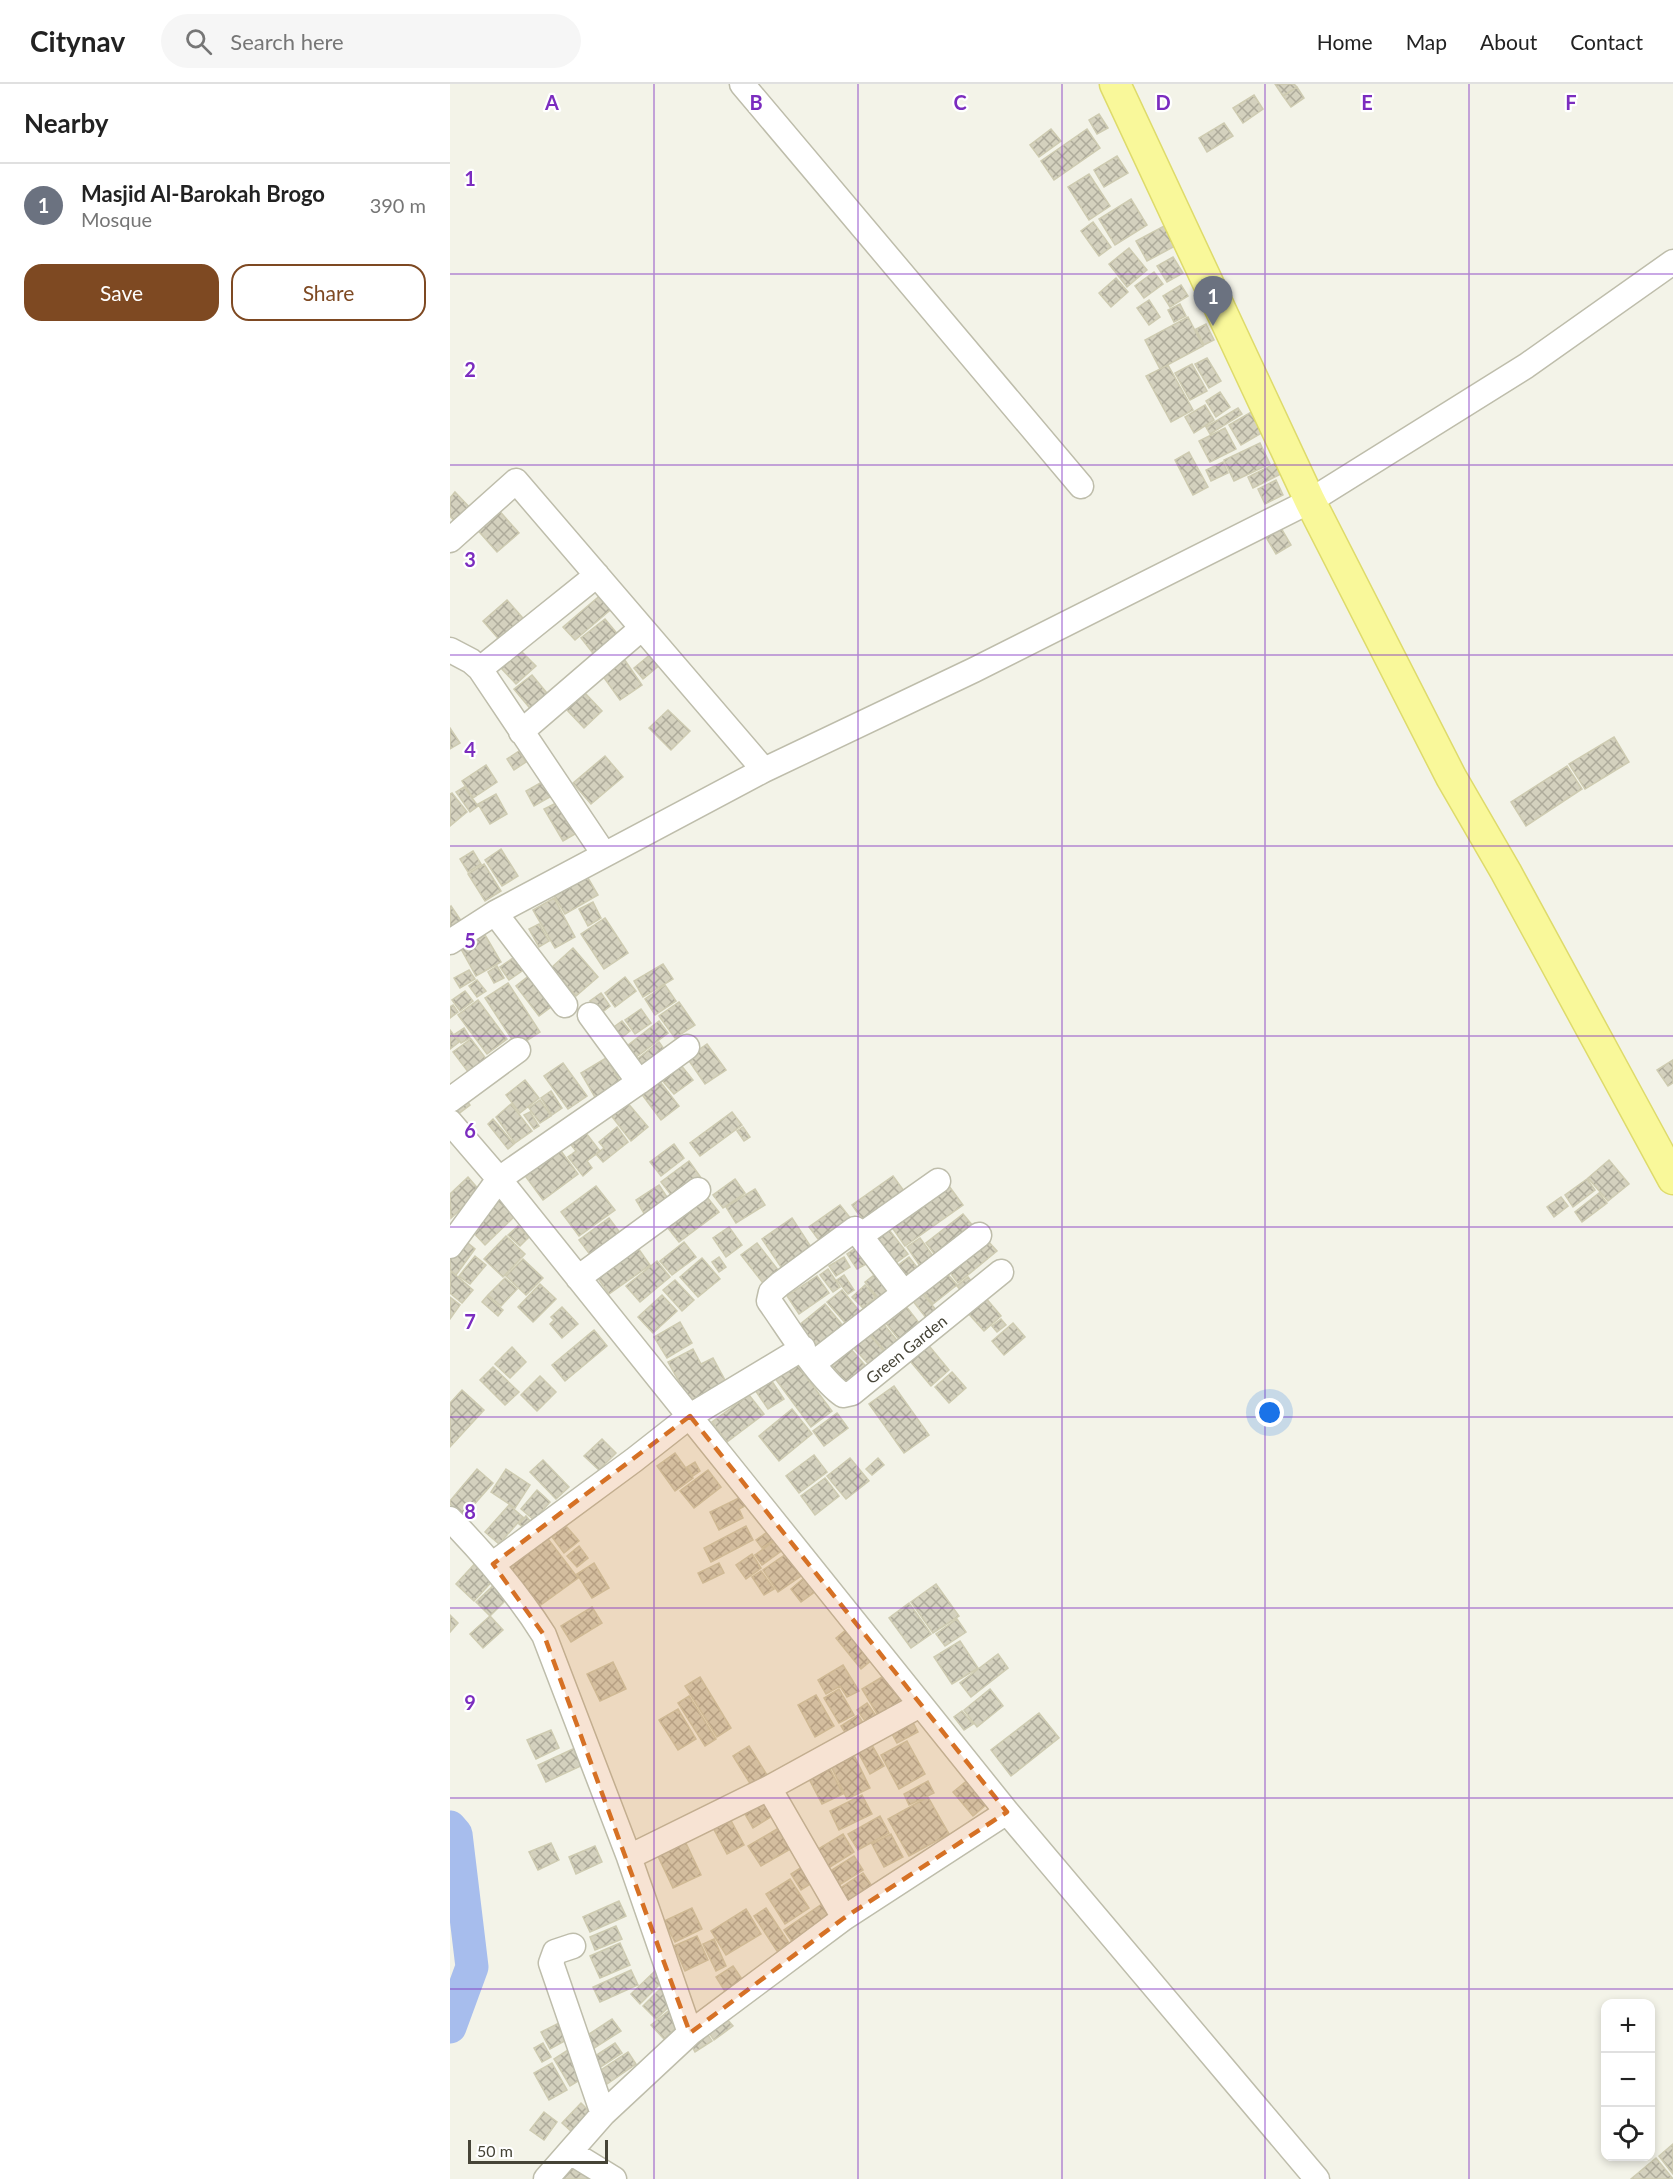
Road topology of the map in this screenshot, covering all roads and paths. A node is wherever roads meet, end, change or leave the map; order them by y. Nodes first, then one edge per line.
1 (742, 84) edge
2 (1115, 84) edge
3 (1673, 262) edge
4 (1081, 486) dead end
5 (1310, 501) junction
6 (450, 540) edge
7 (597, 575) junction
8 (642, 628) junction
9 (450, 650) edge
10 (480, 669) junction
11 (521, 732) junction
12 (764, 770) junction
13 (604, 854) junction
14 (495, 913) junction
15 (450, 942) edge
16 (565, 1005) dead end
17 (590, 1015) dead end
18 (687, 1047) dead end
19 (518, 1050) dead end
20 (639, 1082) junction
21 (450, 1100) edge
22 (450, 1122) edge
23 (499, 1179) junction
24 (1673, 1179) edge
25 (938, 1181) dead end
26 (698, 1190) dead end
27 (979, 1235) dead end
28 (860, 1236) junction
29 (450, 1246) edge
30 (1001, 1272) dead end
31 (578, 1278) junction
32 (904, 1293) junction
33 (808, 1356) junction
34 (690, 1416) junction
35 (450, 1519) edge
36 (493, 1564) junction
37 (920, 1705) junction
38 (769, 1788) junction
39 (1007, 1812) junction
40 (629, 1857) junction
41 (844, 1918) junction
42 (573, 1946) dead end
43 (690, 2033) junction
44 (603, 2114) junction
45 (570, 2152) junction
46 (546, 2179) edge
47 (614, 2179) edge
48 (1317, 2179) edge

1 - 4 street
2 - 5 main road
3 - 5 street
5 - 12 street
5 - 24 main road
6 - 7 street
7 - 8 street
7 - 10 street
8 - 11 street
8 - 12 street
9 - 10 street
10 - 11 street
11 - 13 street
12 - 13 street
13 - 14 street
14 - 15 street
14 - 16 street
17 - 20 street
18 - 20 street
19 - 21 street
20 - 23 street
22 - 23 street
23 - 29 street
23 - 31 street
25 - 28 street, Green Garden
26 - 31 street
27 - 32 street
28 - 32 street
28 - 33 street, Green Garden
30 - 33 street, Green Garden
31 - 34 street
32 - 33 street
33 - 34 street
34 - 36 street
34 - 37 street
35 - 36 street
36 - 40 street
37 - 38 street
37 - 39 street
38 - 40 street
38 - 41 street
39 - 41 street
39 - 48 street
40 - 43 street
41 - 43 street
42 - 44 street
43 - 44 street
44 - 45 street
45 - 46 street
45 - 47 street

